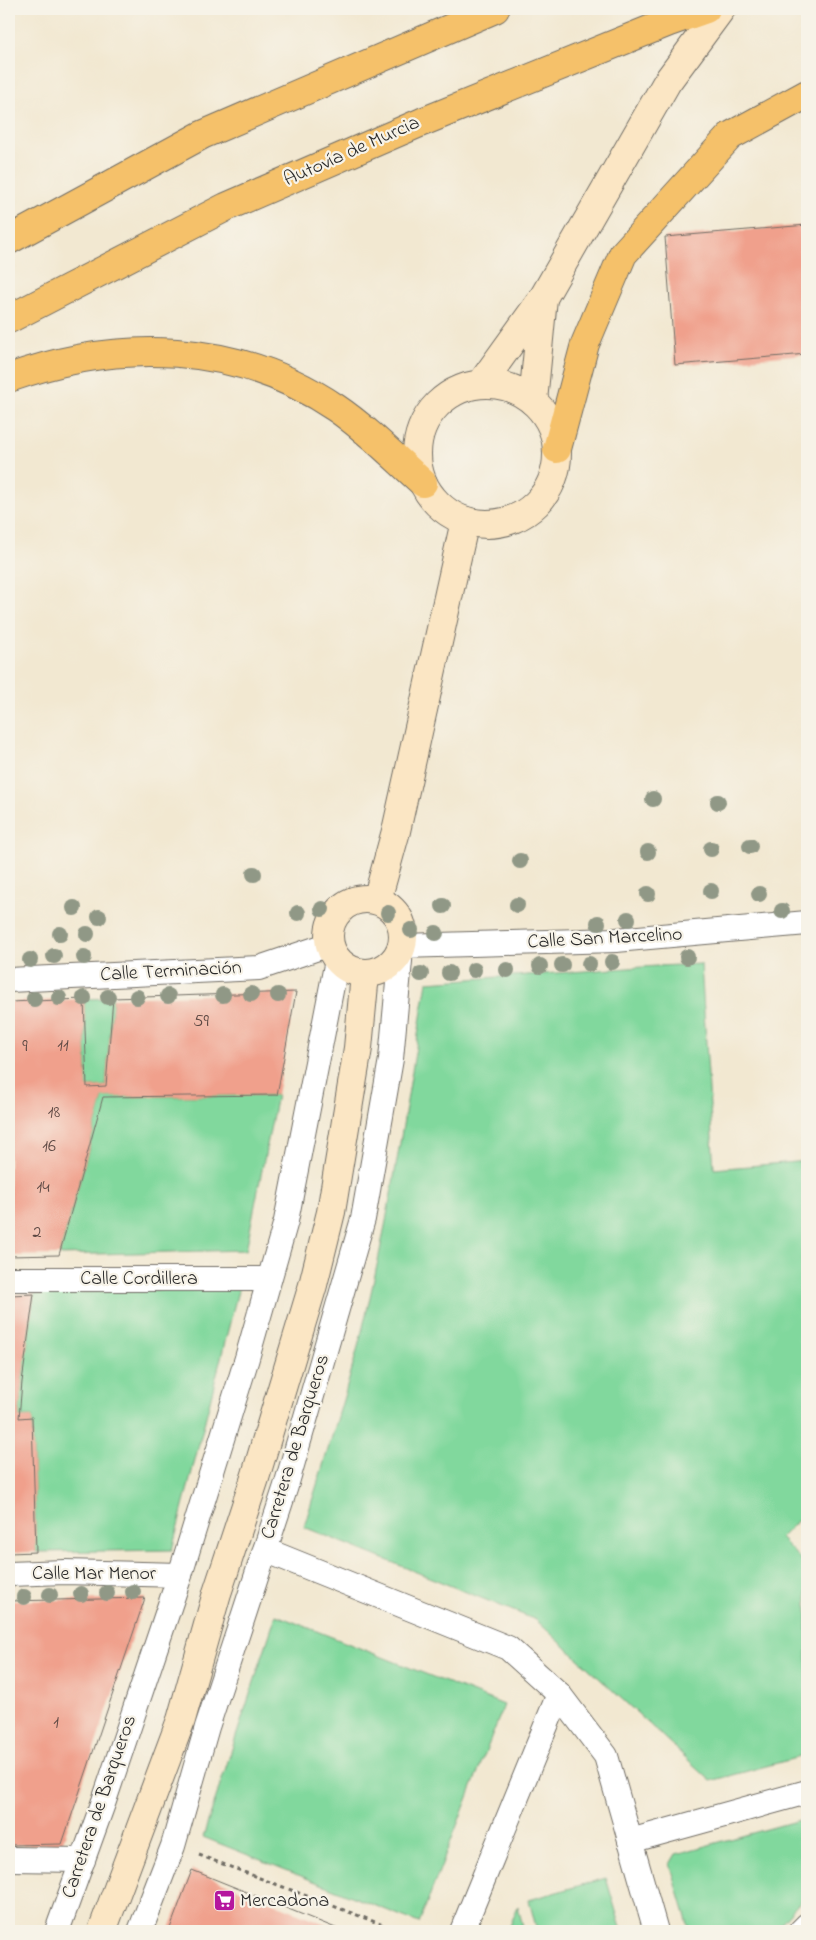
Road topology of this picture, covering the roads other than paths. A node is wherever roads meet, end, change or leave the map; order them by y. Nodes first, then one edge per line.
1 (495, 9) edge
2 (706, 9) edge
3 (721, 9) edge
4 (807, 94) edge
5 (9, 240) edge
6 (543, 298) junction
7 (9, 319) edge
8 (9, 378) edge
9 (481, 384) junction
10 (533, 401) junction
11 (557, 449) junction
12 (422, 483) junction
13 (465, 521) junction
14 (377, 900) junction
15 (807, 923) edge
16 (401, 948) junction
17 (334, 952) junction
18 (365, 974) junction
19 (9, 980) edge
20 (9, 1279) edge
21 (269, 1279) junction
22 (265, 1550) junction
23 (9, 1574) edge
24 (180, 1575) junction
25 (558, 1694) junction
26 (807, 1792) edge
27 (630, 1841) junction
28 (9, 1859) edge
29 (83, 1860) junction
30 (807, 1925) edge
31 (57, 1931) edge
32 (102, 1931) edge
33 (140, 1931) edge
34 (462, 1931) edge
35 (656, 1931) edge
36 (801, 1931) edge

1 - 5 highway
2 - 7 highway, Autovía de Murcia
3 - 6 main road
4 - 11 highway
6 - 9 main road
6 - 10 main road
8 - 12 highway
9 - 10 main road
9 - 12 main road
10 - 11 main road
11 - 13 main road
12 - 13 main road
13 - 14 main road
14 - 16 main road
14 - 17 main road
15 - 16 street, Calle San Marcelino
16 - 18 main road
16 - 22 street, Carretera de Barqueros
17 - 18 main road
17 - 19 street, Calle Terminación
17 - 21 street, Carretera de Barqueros
18 - 32 main road, Carretera de Barqueros
20 - 21 street, Calle Cordillera
21 - 24 street, Carretera de Barqueros
22 - 25 street
22 - 33 street, Carretera de Barqueros
23 - 24 street, Calle Mar Menor
24 - 29 street, Carretera de Barqueros
25 - 27 street
25 - 34 street
26 - 27 street
27 - 35 street
28 - 29 street
29 - 31 street, Carretera de Barqueros
30 - 36 street

